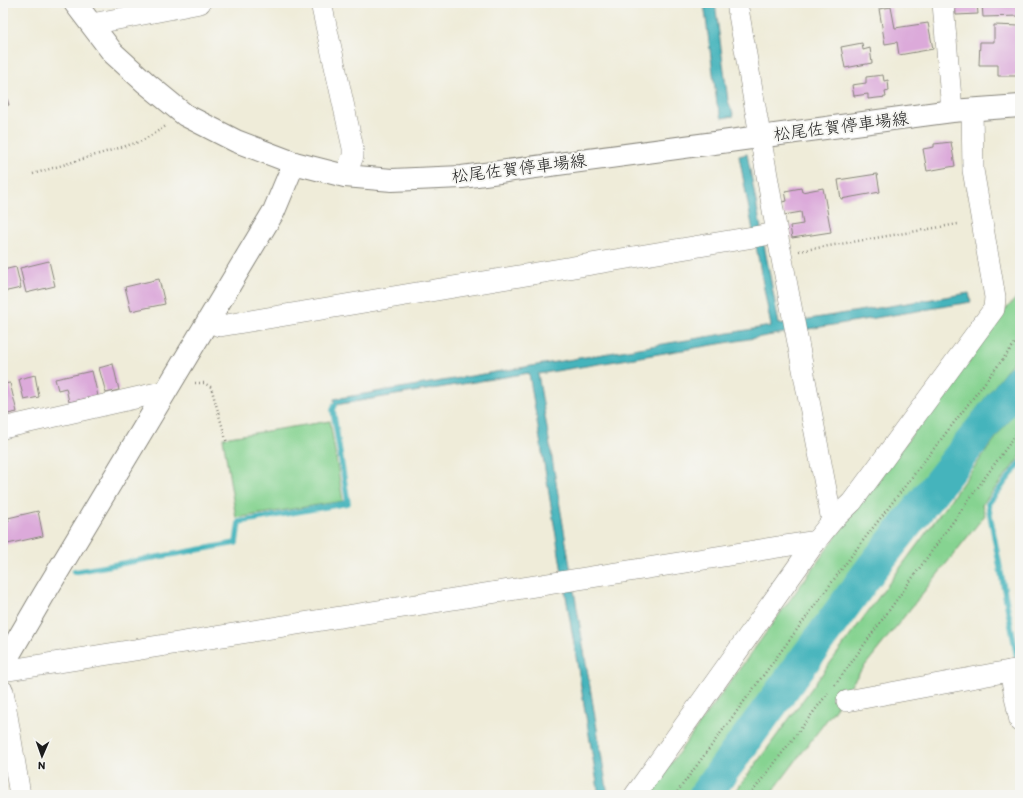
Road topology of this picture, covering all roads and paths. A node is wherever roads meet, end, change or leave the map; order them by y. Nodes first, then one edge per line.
1 (75, 3) edge
2 (200, 3) edge
3 (321, 3) edge
4 (737, 3) edge
5 (943, 3) edge
6 (92, 24) junction
7 (1020, 106) edge
8 (962, 110) junction
9 (185, 115) junction
10 (760, 137) junction
11 (294, 163) junction
12 (33, 174) dead end
13 (345, 176) junction
14 (958, 224) dead end
15 (765, 235) junction
16 (781, 254) junction
17 (208, 321) junction
18 (1020, 337) edge
19 (166, 391) junction
20 (3, 428) edge
21 (1020, 429) edge
22 (227, 443) dead end
23 (832, 521) junction
24 (816, 541) junction
25 (3, 665) edge
26 (1015, 670) edge
27 (3, 671) edge
28 (3, 691) edge
29 (847, 701) dead end
30 (1020, 721) edge
31 (20, 795) edge
32 (635, 795) edge
33 (675, 795) edge
34 (750, 795) edge

1 - 6 main road, 松尾佐賀停車場線
2 - 6 street
3 - 13 street
4 - 10 street
5 - 8 street
6 - 9 main road, 松尾佐賀停車場線
7 - 8 main road, 松尾佐賀停車場線
8 - 10 main road, 松尾佐賀停車場線
8 - 23 street
9 - 11 main road, 松尾佐賀停車場線
9 - 12 path
10 - 13 main road, 松尾佐賀停車場線
10 - 15 street
11 - 13 main road, 松尾佐賀停車場線
11 - 17 main road
14 - 16 path
15 - 16 street
15 - 17 street
16 - 23 street
17 - 19 main road
18 - 33 path
19 - 20 street
19 - 22 path
19 - 25 main road
21 - 34 path
23 - 24 street
24 - 27 street
24 - 32 street
26 - 29 street
26 - 30 street
28 - 31 street

